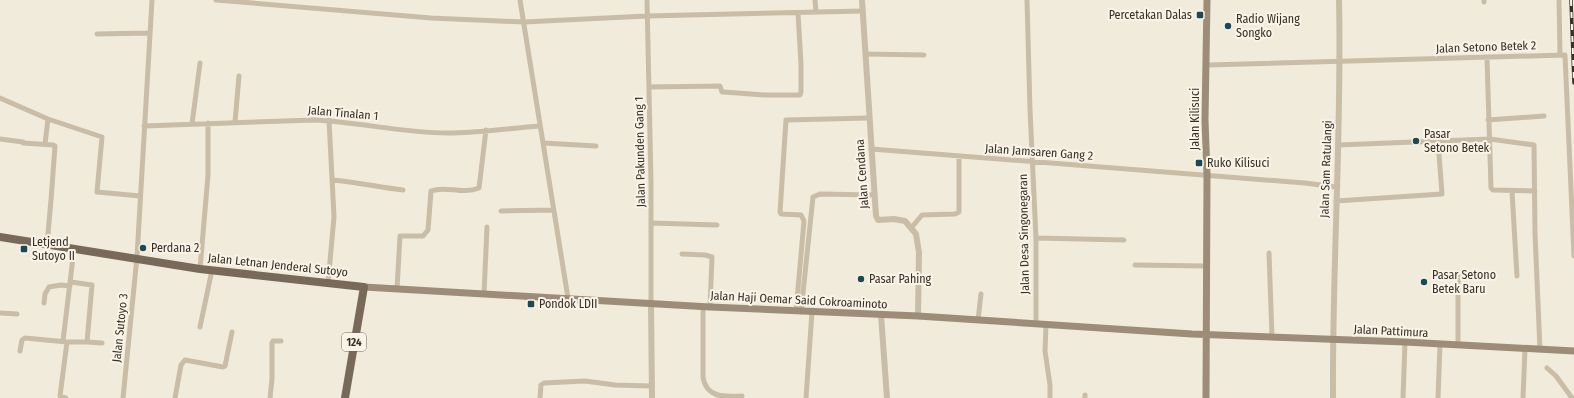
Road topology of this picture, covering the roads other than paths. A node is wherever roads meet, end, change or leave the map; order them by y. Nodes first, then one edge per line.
1 (152, 0) edge
2 (216, 0) edge
3 (520, 0) edge
4 (647, 0) edge
5 (815, 0) edge
6 (862, 0) edge
7 (1027, 0) edge
8 (1208, 0) edge
9 (1339, 0) edge
10 (1559, 0) edge
11 (863, 11) junction
12 (816, 12) junction
13 (798, 13) junction
14 (647, 16) junction
15 (524, 22) junction
16 (149, 33) junction
17 (97, 34) dead end
18 (866, 54) junction
19 (1560, 54) junction
20 (924, 55) dead end
21 (1487, 58) junction
22 (1340, 61) junction
23 (200, 63) dead end
24 (1207, 64) junction
25 (239, 76) dead end
26 (649, 87) junction
27 (0, 98) edge
28 (1544, 116) dead end
29 (869, 118) junction
30 (48, 119) junction
31 (329, 120) junction
32 (1488, 120) junction
33 (235, 122) junction
34 (208, 123) junction
35 (192, 124) junction
36 (144, 126) junction
37 (540, 126) junction
38 (486, 130) junction
39 (0, 139) edge
40 (1490, 139) junction
41 (1438, 141) junction
42 (543, 143) junction
43 (45, 144) junction
44 (1338, 145) junction
45 (596, 146) dead end
46 (871, 149) junction
47 (959, 156) junction
48 (1032, 161) junction
49 (1207, 175) junction
50 (332, 180) junction
51 (1336, 187) junction
52 (403, 190) dead end
53 (1512, 191) junction
54 (1535, 191) junction
55 (140, 196) junction
56 (874, 196) junction
57 (1336, 201) junction
58 (554, 210) junction
59 (501, 211) dead end
60 (651, 223) junction
61 (717, 224) dead end
62 (487, 227) dead end
63 (912, 227) junction
64 (0, 237) edge
65 (1036, 238) junction
66 (1124, 240) dead end
67 (47, 245) junction
68 (74, 249) junction
69 (1269, 253) dead end
70 (682, 254) dead end
71 (1574, 256) edge
72 (137, 259) junction
73 (1135, 265) dead end
74 (1206, 266) junction
75 (200, 269) junction
76 (212, 270) junction
77 (1458, 272) dead end
78 (1517, 276) dead end
79 (328, 283) junction
80 (71, 284) junction
81 (364, 287) junction
82 (397, 289) junction
83 (484, 294) junction
84 (981, 294) dead end
85 (568, 298) junction
86 (44, 303) dead end
87 (651, 303) junction
88 (706, 307) junction
89 (798, 312) junction
90 (812, 312) junction
91 (0, 313) edge
92 (17, 314) dead end
93 (882, 315) junction
94 (918, 316) junction
95 (978, 320) junction
96 (1036, 324) junction
97 (1046, 325) junction
98 (200, 327) dead end
99 (232, 332) dead end
100 (1207, 335) junction
101 (1272, 336) junction
102 (1333, 339) junction
103 (65, 342) junction
104 (87, 342) junction
105 (281, 342) dead end
106 (1405, 342) junction
107 (102, 344) dead end
108 (1440, 344) junction
109 (1458, 345) junction
110 (1525, 349) junction
111 (1540, 350) junction
112 (20, 351) dead end
113 (1574, 351) edge
114 (1548, 368) dead end
115 (652, 386) junction
116 (742, 396) dead end
117 (66, 398) edge
118 (123, 398) edge
119 (174, 398) edge
120 (270, 398) edge
121 (345, 398) edge
122 (540, 398) edge
123 (652, 398) edge
124 (806, 398) edge
125 (887, 398) edge
126 (1050, 398) edge
127 (1206, 398) edge
128 (1333, 398) edge
129 (1402, 398) edge
130 (1438, 398) edge
131 (1523, 398) edge
132 (1572, 398) edge

1 - 16 street, Jalan Sutoyo 3
2 - 15 street
3 - 15 street
4 - 14 street, Jalan Pakunden Gang 1
5 - 12 street
6 - 11 street, Jalan Cendana
7 - 48 street, Jalan Desa Singonegaran
8 - 24 main road, Jalan Kilisuci
9 - 22 street, Jalan Sam Ratulangi
10 - 19 street
11 - 12 street
11 - 18 street, Jalan Cendana
12 - 13 street
13 - 14 street
13 - 26 street
14 - 15 street
14 - 26 street, Jalan Pakunden Gang 1
15 - 37 street
16 - 17 street
16 - 36 street, Jalan Sutoyo 3
18 - 20 street
18 - 29 street, Jalan Cendana
19 - 21 street, Jalan Setono Betek 2
19 - 71 street
21 - 22 street, Jalan Setono Betek 2
21 - 32 street
22 - 24 street, Jalan Setono Betek 2
22 - 44 street, Jalan Sam Ratulangi
23 - 35 street
24 - 49 main road, Jalan Kilisuci
25 - 33 street
26 - 60 street, Jalan Pakunden Gang 1
27 - 30 street
28 - 32 street
29 - 46 street, Jalan Cendana
29 - 89 street
30 - 43 street
30 - 55 street
31 - 33 street, Jalan Tinalan 1
31 - 38 street, Jalan Tinalan 1
31 - 50 street
32 - 40 street
33 - 34 street, Jalan Tinalan 1
34 - 35 street, Jalan Tinalan 1
34 - 75 street
35 - 36 street, Jalan Tinalan 1
36 - 55 street, Jalan Sutoyo 3
37 - 38 street, Jalan Tinalan 1
37 - 42 street
38 - 82 street
39 - 43 street
40 - 41 street
40 - 53 street
40 - 54 street
41 - 44 street
41 - 57 street
42 - 45 street
42 - 58 street
43 - 67 street
44 - 51 street, Jalan Sam Ratulangi
46 - 47 street, Jalan Jamsaren Gang 2
46 - 56 street, Jalan Cendana
47 - 48 street, Jalan Jamsaren Gang 2
47 - 63 street
48 - 49 street, Jalan Jamsaren Gang 2
48 - 65 street, Jalan Desa Singonegaran
49 - 51 street, Jalan Jamsaren Gang 2
49 - 74 main road, Jalan Kilisuci
50 - 52 street
50 - 79 street
51 - 57 street, Jalan Sam Ratulangi
53 - 54 street
53 - 78 street
54 - 111 street
55 - 72 street, Jalan Sutoyo 3
56 - 63 street, Jalan Cendana
56 - 89 street
57 - 102 street, Jalan Sam Ratulangi
58 - 59 street
58 - 85 street
60 - 61 street
60 - 87 street, Jalan Pakunden Gang 1
62 - 83 street
63 - 94 street
64 - 67 main road, Jalan Letnan Jenderal Sutoyo
65 - 66 street
65 - 96 street, Jalan Desa Singonegaran
67 - 68 main road, Jalan Letnan Jenderal Sutoyo
68 - 72 main road, Jalan Letnan Jenderal Sutoyo
68 - 80 street
69 - 101 street
70 - 88 street
72 - 75 main road, Jalan Letnan Jenderal Sutoyo
72 - 118 street, Jalan Sutoyo 3
73 - 74 street
74 - 100 main road, Jalan Kilisuci
75 - 76 main road, Jalan Letnan Jenderal Sutoyo
76 - 79 main road, Jalan Letnan Jenderal Sutoyo
76 - 98 street
77 - 109 street
79 - 81 main road, Jalan Letnan Jenderal Sutoyo
80 - 86 street
80 - 103 street
80 - 104 street
81 - 82 main road, Jalan Haji Oemar Said Cokroaminoto
81 - 121 main road, 124
82 - 83 main road, Jalan Haji Oemar Said Cokroaminoto
83 - 85 main road, Jalan Haji Oemar Said Cokroaminoto
84 - 95 street
85 - 87 main road, Jalan Haji Oemar Said Cokroaminoto
87 - 88 main road, Jalan Haji Oemar Said Cokroaminoto
87 - 115 street
88 - 89 main road, Jalan Haji Oemar Said Cokroaminoto
88 - 116 street
89 - 90 main road, Jalan Haji Oemar Said Cokroaminoto
90 - 93 main road, Jalan Haji Oemar Said Cokroaminoto
90 - 124 street
91 - 92 street
93 - 94 main road, Jalan Haji Oemar Said Cokroaminoto
93 - 125 street
94 - 95 main road, Jalan Haji Oemar Said Cokroaminoto
95 - 96 main road, Jalan Haji Oemar Said Cokroaminoto
96 - 97 main road, Jalan Haji Oemar Said Cokroaminoto
97 - 100 main road, Jalan Haji Oemar Said Cokroaminoto
97 - 126 street
99 - 119 street
100 - 101 main road, Jalan Pattimura
100 - 127 main road, Jalan Kilisuci
101 - 102 main road, Jalan Pattimura
102 - 106 main road, Jalan Pattimura
102 - 128 street, Jalan Sam Ratulangi
103 - 104 street
103 - 112 street
103 - 117 street
104 - 107 street
105 - 120 street
106 - 108 main road, Jalan Pattimura
106 - 129 street
108 - 109 main road, Jalan Pattimura
108 - 130 street
109 - 110 main road, Jalan Pattimura
110 - 111 main road, Jalan Pattimura
110 - 131 street
111 - 113 main road, Jalan Pattimura
114 - 132 street
115 - 122 street
115 - 123 street

